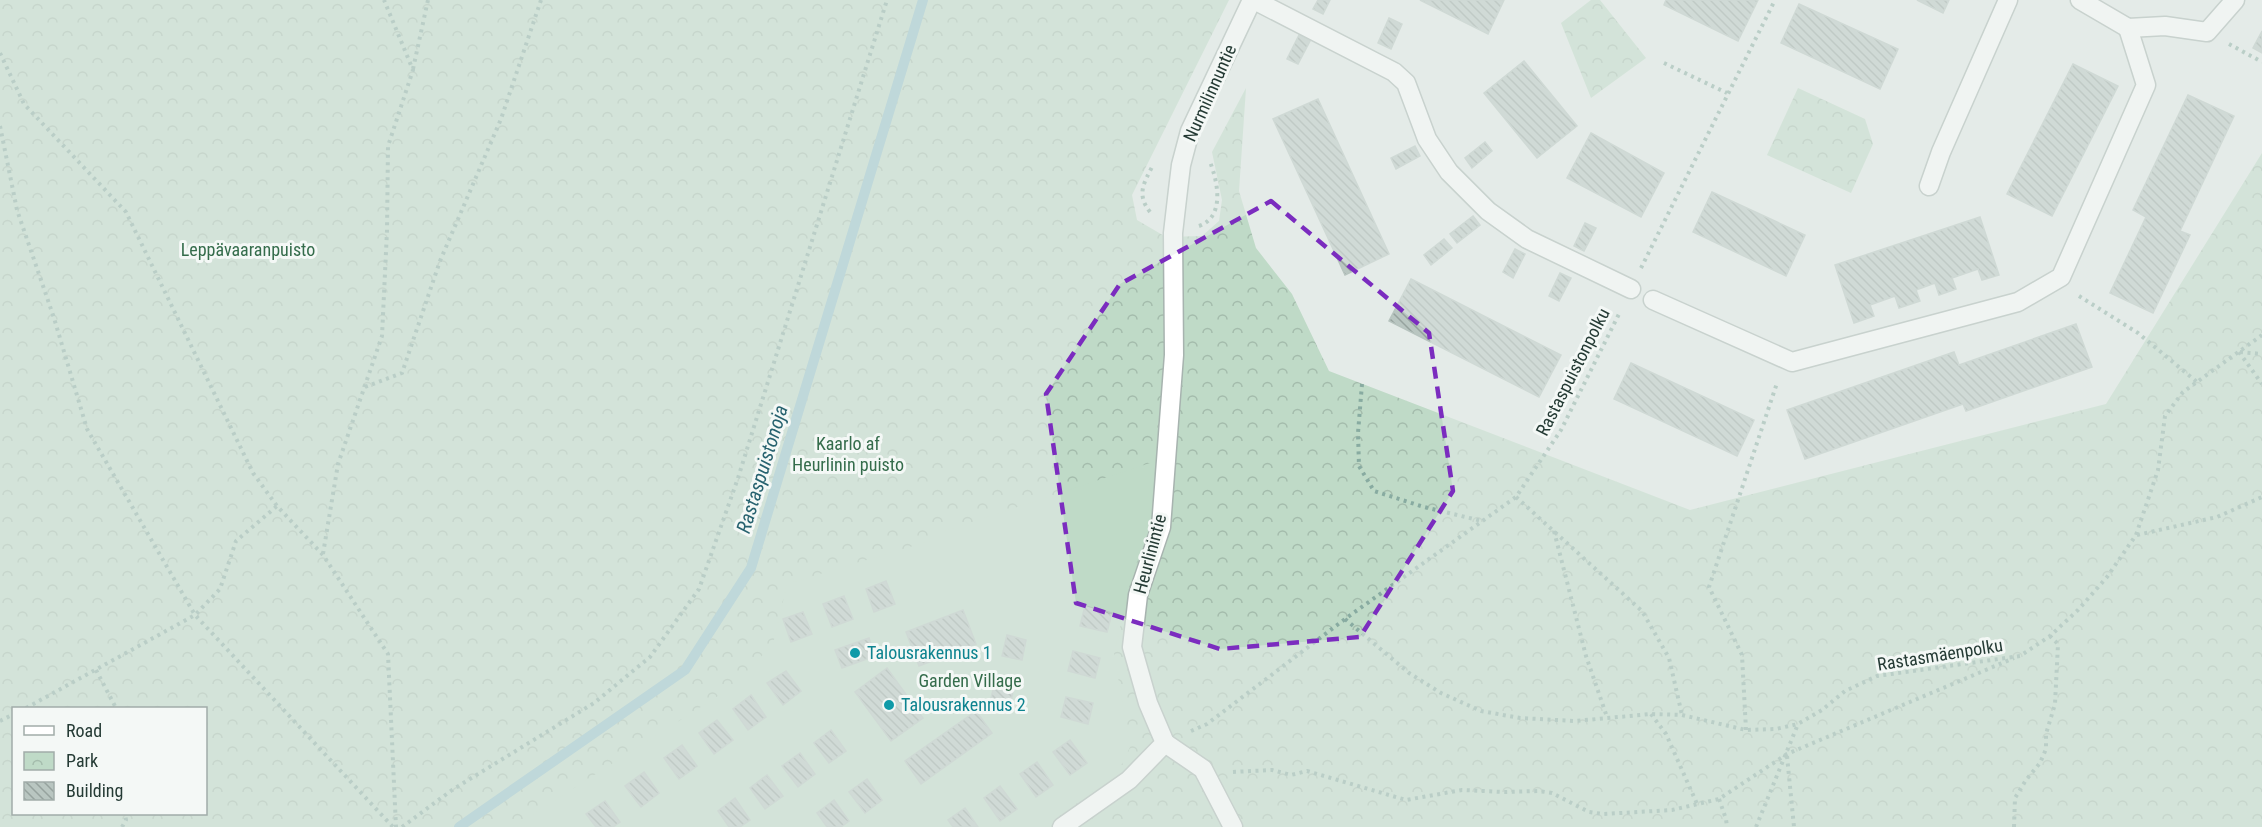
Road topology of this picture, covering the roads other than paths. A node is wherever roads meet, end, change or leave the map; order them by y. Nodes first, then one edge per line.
1 (1253, 0) edge
2 (2008, 0) edge
3 (2080, 0) edge
4 (2235, 0) edge
5 (2128, 28) junction
6 (1929, 186) dead end
7 (1178, 190) joint
8 (1631, 289) road end
9 (1653, 300) dead end
10 (1165, 743) junction
11 (1062, 827) edge
12 (1233, 827) edge

1 - 7 street, Nurmilinnuntie
1 - 8 street
2 - 6 street
3 - 5 street
4 - 5 street
5 - 9 street
7 - 10 street, Heurlinintie
10 - 11 street
10 - 12 street

